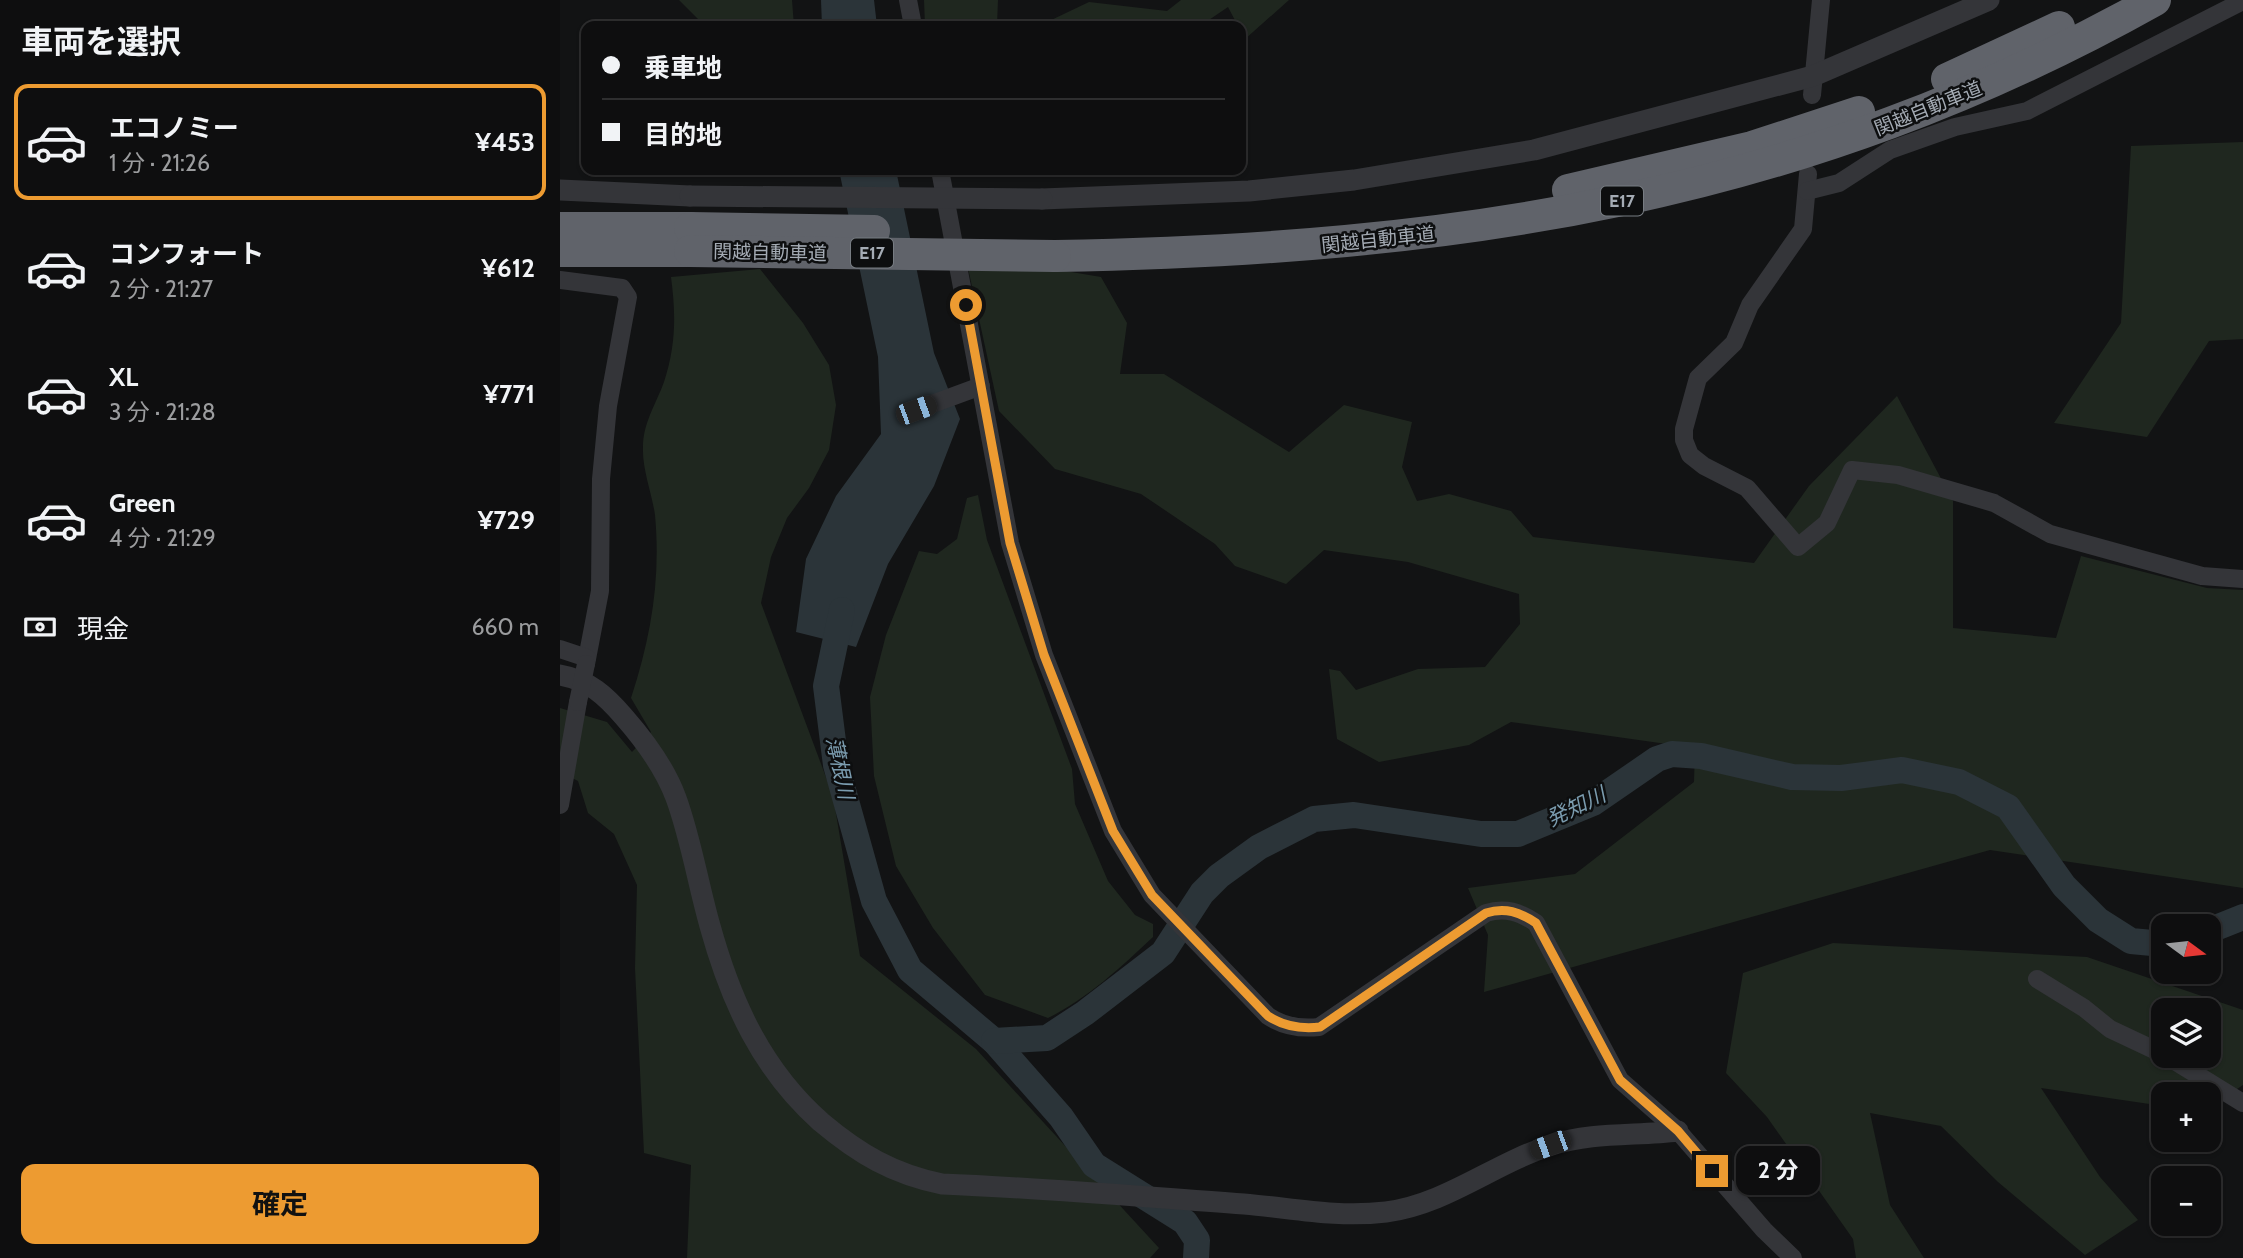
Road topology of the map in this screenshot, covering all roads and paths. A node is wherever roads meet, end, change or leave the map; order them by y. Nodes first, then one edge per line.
1 (908, 0) edge
2 (1821, 0) edge
3 (1989, 0) edge
4 (2111, 0) edge
5 (2155, 0) edge
6 (2243, 1) edge
7 (912, 21) edge
8 (1812, 85) junction
9 (941, 175) edge
10 (560, 190) edge
11 (560, 228) edge
12 (690, 240) junction
13 (1053, 245) junction
14 (560, 251) edge
15 (560, 280) edge
16 (981, 386) junction
17 (916, 410) dead end
18 (2243, 579) edge
19 (560, 649) edge
20 (587, 661) junction
21 (560, 675) edge
22 (560, 805) edge
23 (2037, 979) dead end
24 (2151, 1049) edge
25 (2185, 1068) edge
26 (2243, 1103) edge
27 (1678, 1131) junction
28 (1793, 1258) edge

1 - 7 street
2 - 8 street
3 - 8 street
4 - 13 highway, 関越自動車道 / E17
5 - 13 highway, 関越自動車道 / E17
6 - 18 street
8 - 10 street, bridge
9 - 16 street
11 - 12 highway, 関越自動車道 / E17
12 - 13 highway, 関越自動車道 / E17, bridge
12 - 14 highway, 関越自動車道 / E17
15 - 20 street
16 - 17 street
16 - 27 street
19 - 20 street
20 - 22 street, bridge
21 - 27 street
23 - 24 street
25 - 26 street
27 - 28 street

